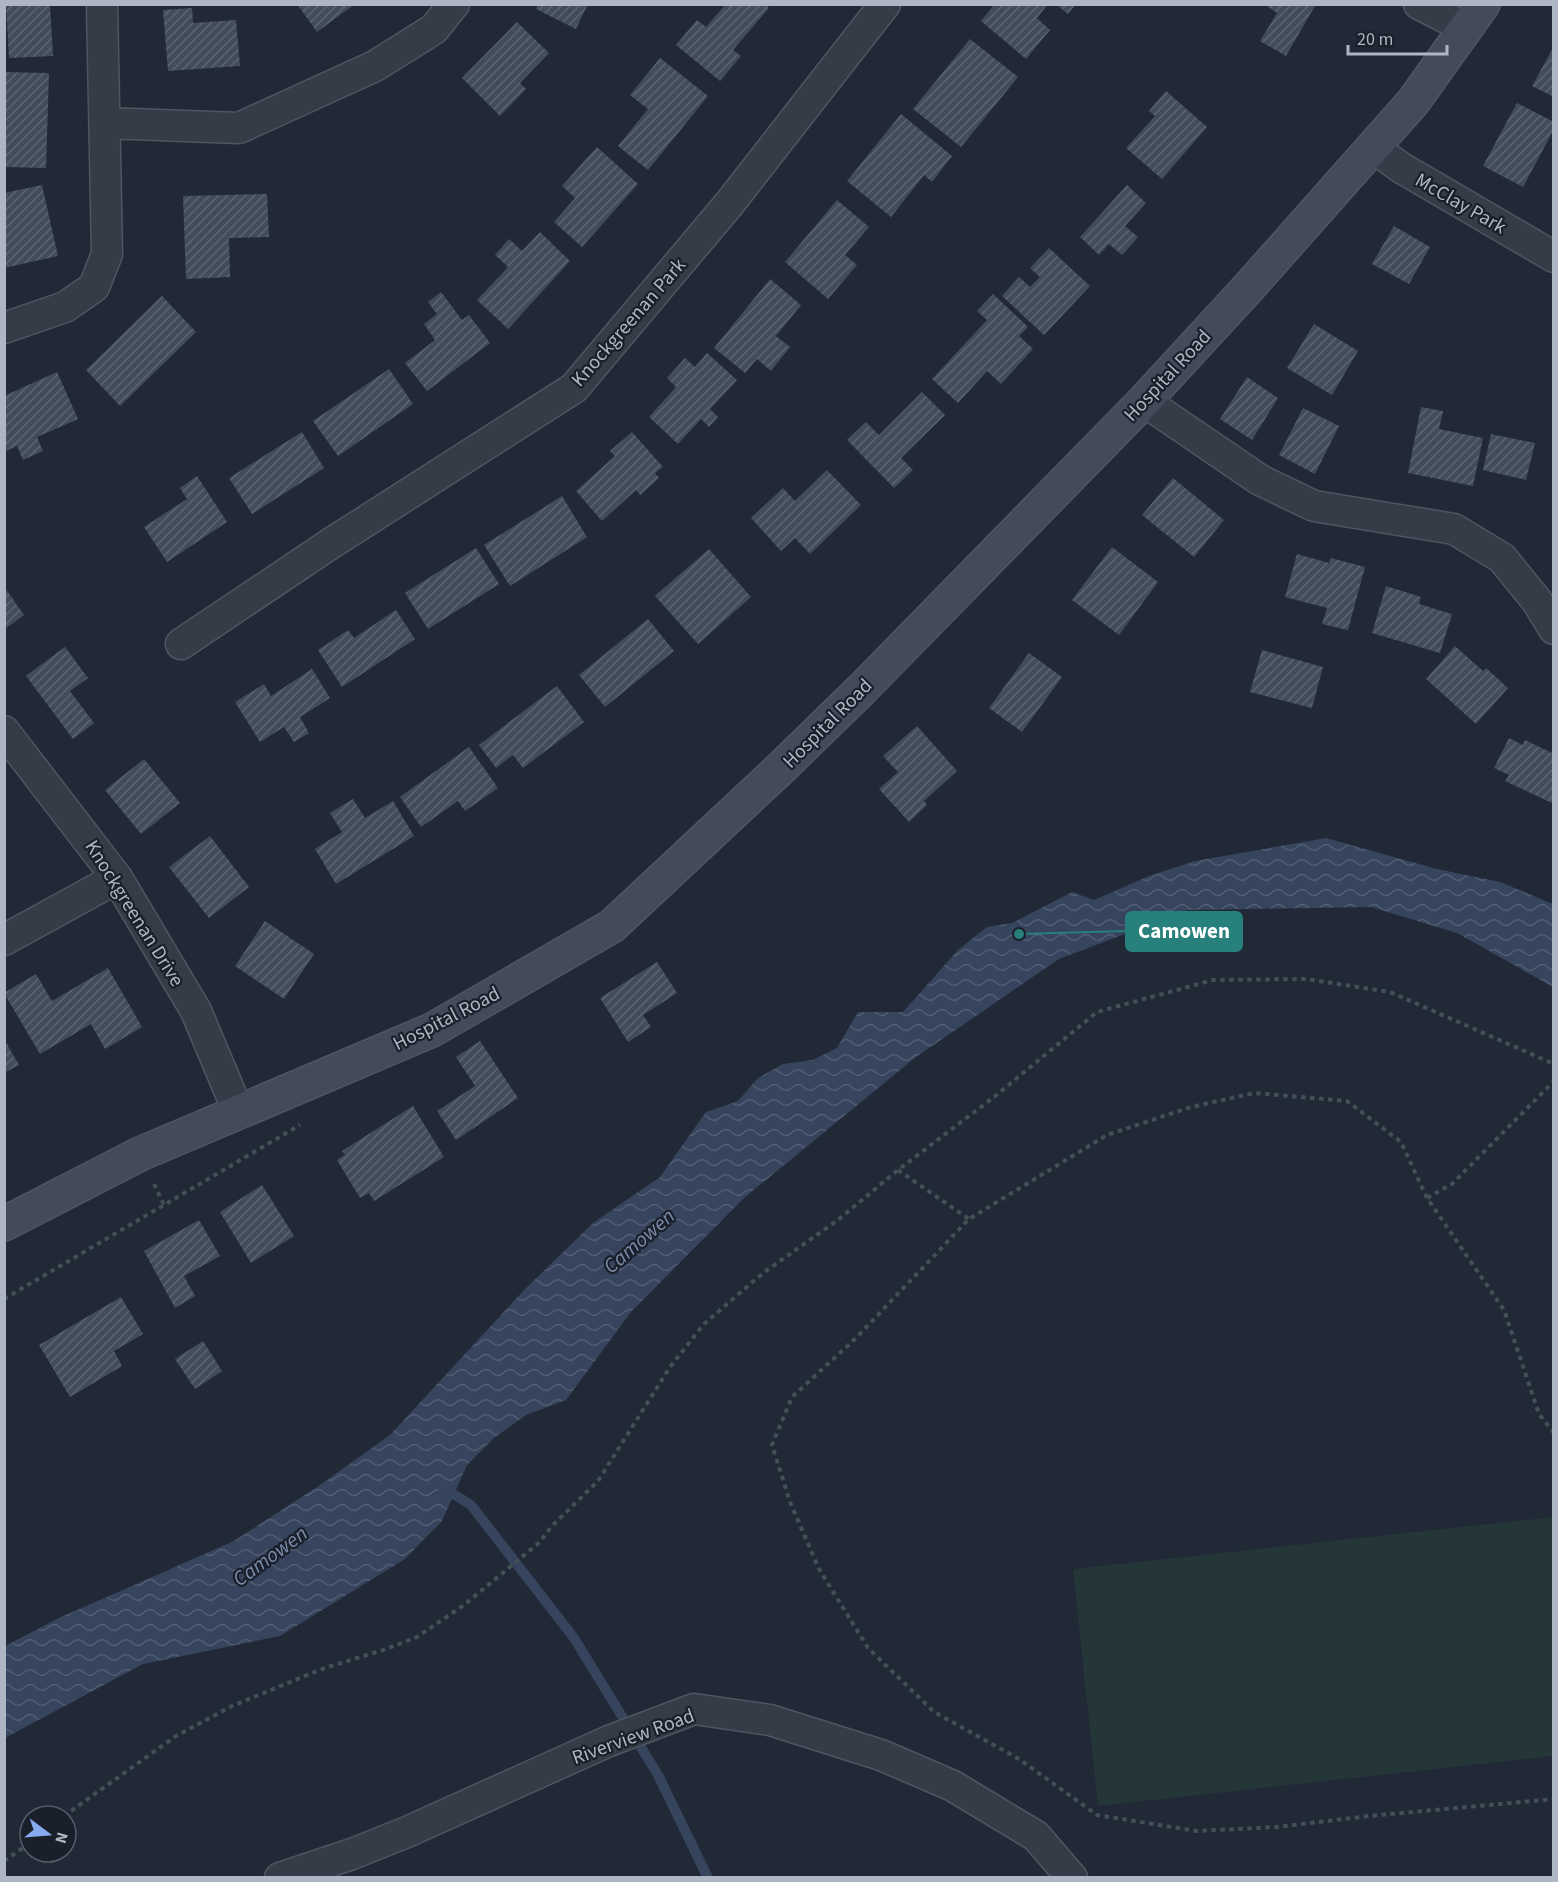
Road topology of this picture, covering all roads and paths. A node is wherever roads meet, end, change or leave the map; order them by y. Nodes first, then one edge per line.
1 (102, 4) edge
2 (454, 4) edge
3 (885, 4) edge
4 (1419, 4) edge
5 (1474, 16) edge
6 (105, 123) junction
7 (1373, 147) junction
8 (1553, 255) edge
9 (4, 328) edge
10 (1144, 401) junction
11 (1554, 629) edge
12 (181, 644) dead end
13 (4, 731) edge
14 (117, 878) junction
15 (4, 940) edge
16 (1554, 1064) edge
17 (1554, 1082) edge
18 (238, 1112) junction
19 (302, 1124) dead end
20 (898, 1170) junction
21 (1427, 1198) junction
22 (969, 1219) junction
23 (4, 1224) edge
24 (4, 1299) edge
25 (1554, 1433) edge
26 (1554, 1799) edge
27 (78, 1806) edge
28 (18, 1851) edge
29 (4, 1861) edge
30 (280, 1878) edge
31 (1071, 1878) edge

1 - 6 street
2 - 6 street
3 - 12 street, Knockgreenan Park
4 - 5 street
5 - 7 main road, Hospital Road
6 - 9 street
7 - 8 street, McClay Park
7 - 10 main road, Hospital Road
10 - 11 street
10 - 18 main road, Hospital Road
13 - 14 street, Knockgreenan Drive
14 - 15 street
14 - 18 street, Knockgreenan Drive
16 - 20 path
17 - 21 path
18 - 23 main road, Hospital Road
19 - 24 path
20 - 22 path
20 - 27 path
21 - 22 path
21 - 25 path
22 - 26 path
28 - 29 path
30 - 31 street, Riverview Road

